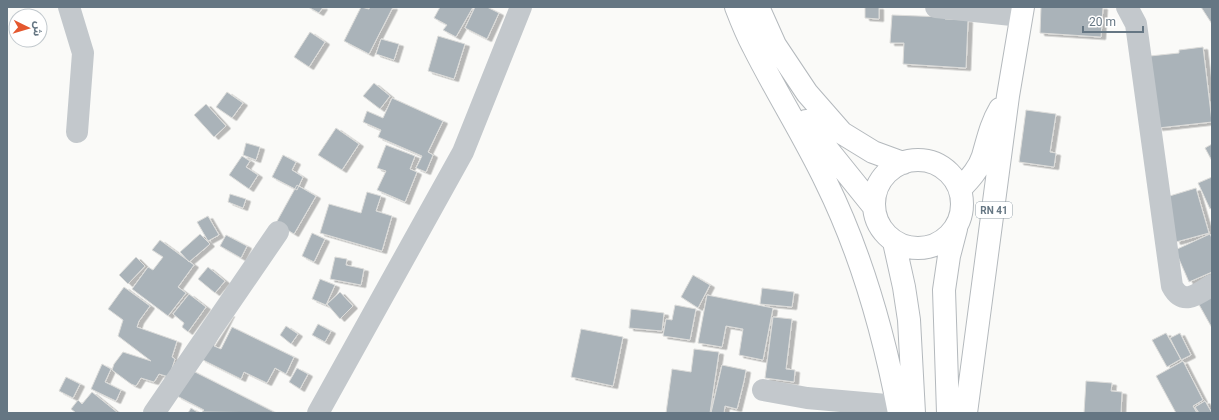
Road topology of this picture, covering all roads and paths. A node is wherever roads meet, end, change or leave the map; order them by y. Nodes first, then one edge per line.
1 (69, 7) edge
2 (521, 7) edge
3 (736, 7) edge
4 (758, 7) edge
5 (936, 7) edge
6 (1127, 7) edge
7 (1022, 11) edge
8 (752, 45) junction
9 (1008, 96) junction
10 (77, 132) dead end
11 (903, 163) junction
12 (960, 189) junction
13 (874, 207) junction
14 (956, 229) junction
15 (278, 232) dead end
16 (894, 242) junction
17 (1212, 284) edge
18 (763, 390) dead end
19 (904, 411) edge
20 (154, 413) edge
21 (318, 413) edge
22 (948, 413) edge
23 (966, 413) edge

1 - 10 street
2 - 21 street
3 - 8 highway
4 - 11 highway
5 - 7 street
6 - 17 street
7 - 9 highway, RN 41
8 - 13 highway
8 - 19 highway
9 - 12 highway
9 - 23 highway, RN 41
11 - 12 highway
11 - 13 highway
12 - 14 highway
13 - 16 highway
14 - 16 highway
14 - 22 highway
15 - 20 street
16 - 19 highway
18 - 19 street

